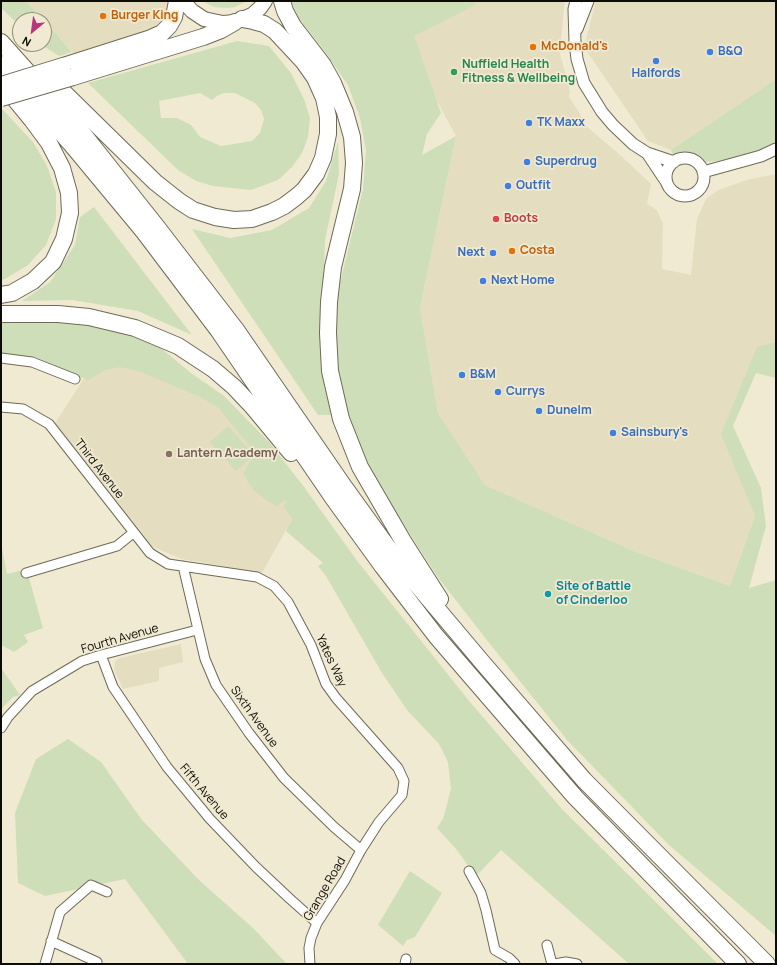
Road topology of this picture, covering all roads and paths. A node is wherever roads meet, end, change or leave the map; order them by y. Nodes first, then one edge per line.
1 (177, 1) edge
2 (182, 1) edge
3 (265, 1) edge
4 (282, 1) edge
5 (576, 1) edge
6 (588, 1) edge
7 (238, 20) junction
8 (1, 31) edge
9 (576, 31) junction
10 (1, 42) edge
11 (1, 64) edge
12 (68, 71) junction
13 (1, 84) edge
14 (1, 98) edge
15 (776, 149) edge
16 (647, 153) junction
17 (674, 162) junction
18 (703, 172) junction
19 (667, 184) junction
20 (1, 295) edge
21 (1, 314) edge
22 (1, 358) edge
23 (75, 379) dead end
24 (1, 407) edge
25 (333, 498) junction
26 (134, 533) junction
27 (168, 564) joint
28 (183, 566) junction
29 (26, 573) dead end
30 (197, 630) junction
31 (101, 655) junction
32 (482, 662) junction
33 (1, 728) edge
34 (361, 850) junction
35 (469, 871) dead end
36 (107, 892) dead end
37 (318, 923) junction
38 (51, 941) junction
39 (547, 945) dead end
40 (97, 962) dead end
41 (45, 964) edge
42 (310, 964) edge
43 (515, 964) edge
44 (553, 964) edge
45 (577, 964) edge
46 (738, 964) edge
47 (767, 964) edge

1 - 12 highway
2 - 7 main road
3 - 7 main road
4 - 32 highway
5 - 9 street
6 - 9 street
7 - 8 highway
7 - 12 highway
9 - 16 street
10 - 32 highway
11 - 25 highway
12 - 13 highway, bridge
12 - 14 highway, bridge
13 - 20 highway
15 - 18 street
16 - 17 street
16 - 19 street
17 - 18 street
17 - 19 street
18 - 19 street
21 - 25 highway
22 - 23 street
24 - 26 street, Third Avenue
25 - 46 highway
26 - 27 street, Third Avenue
26 - 29 street
27 - 28 street, Yates Way
28 - 30 street, Sixth Avenue
28 - 34 street, Yates Way
30 - 31 street, Fourth Avenue
30 - 34 street, Sixth Avenue
31 - 33 street, Fourth Avenue
31 - 37 street, Fifth Avenue
32 - 47 highway
34 - 37 street, Grange Road
35 - 43 street
36 - 38 street
37 - 42 street, Grange Road
38 - 40 street
38 - 41 street
39 - 44 street
44 - 45 street

